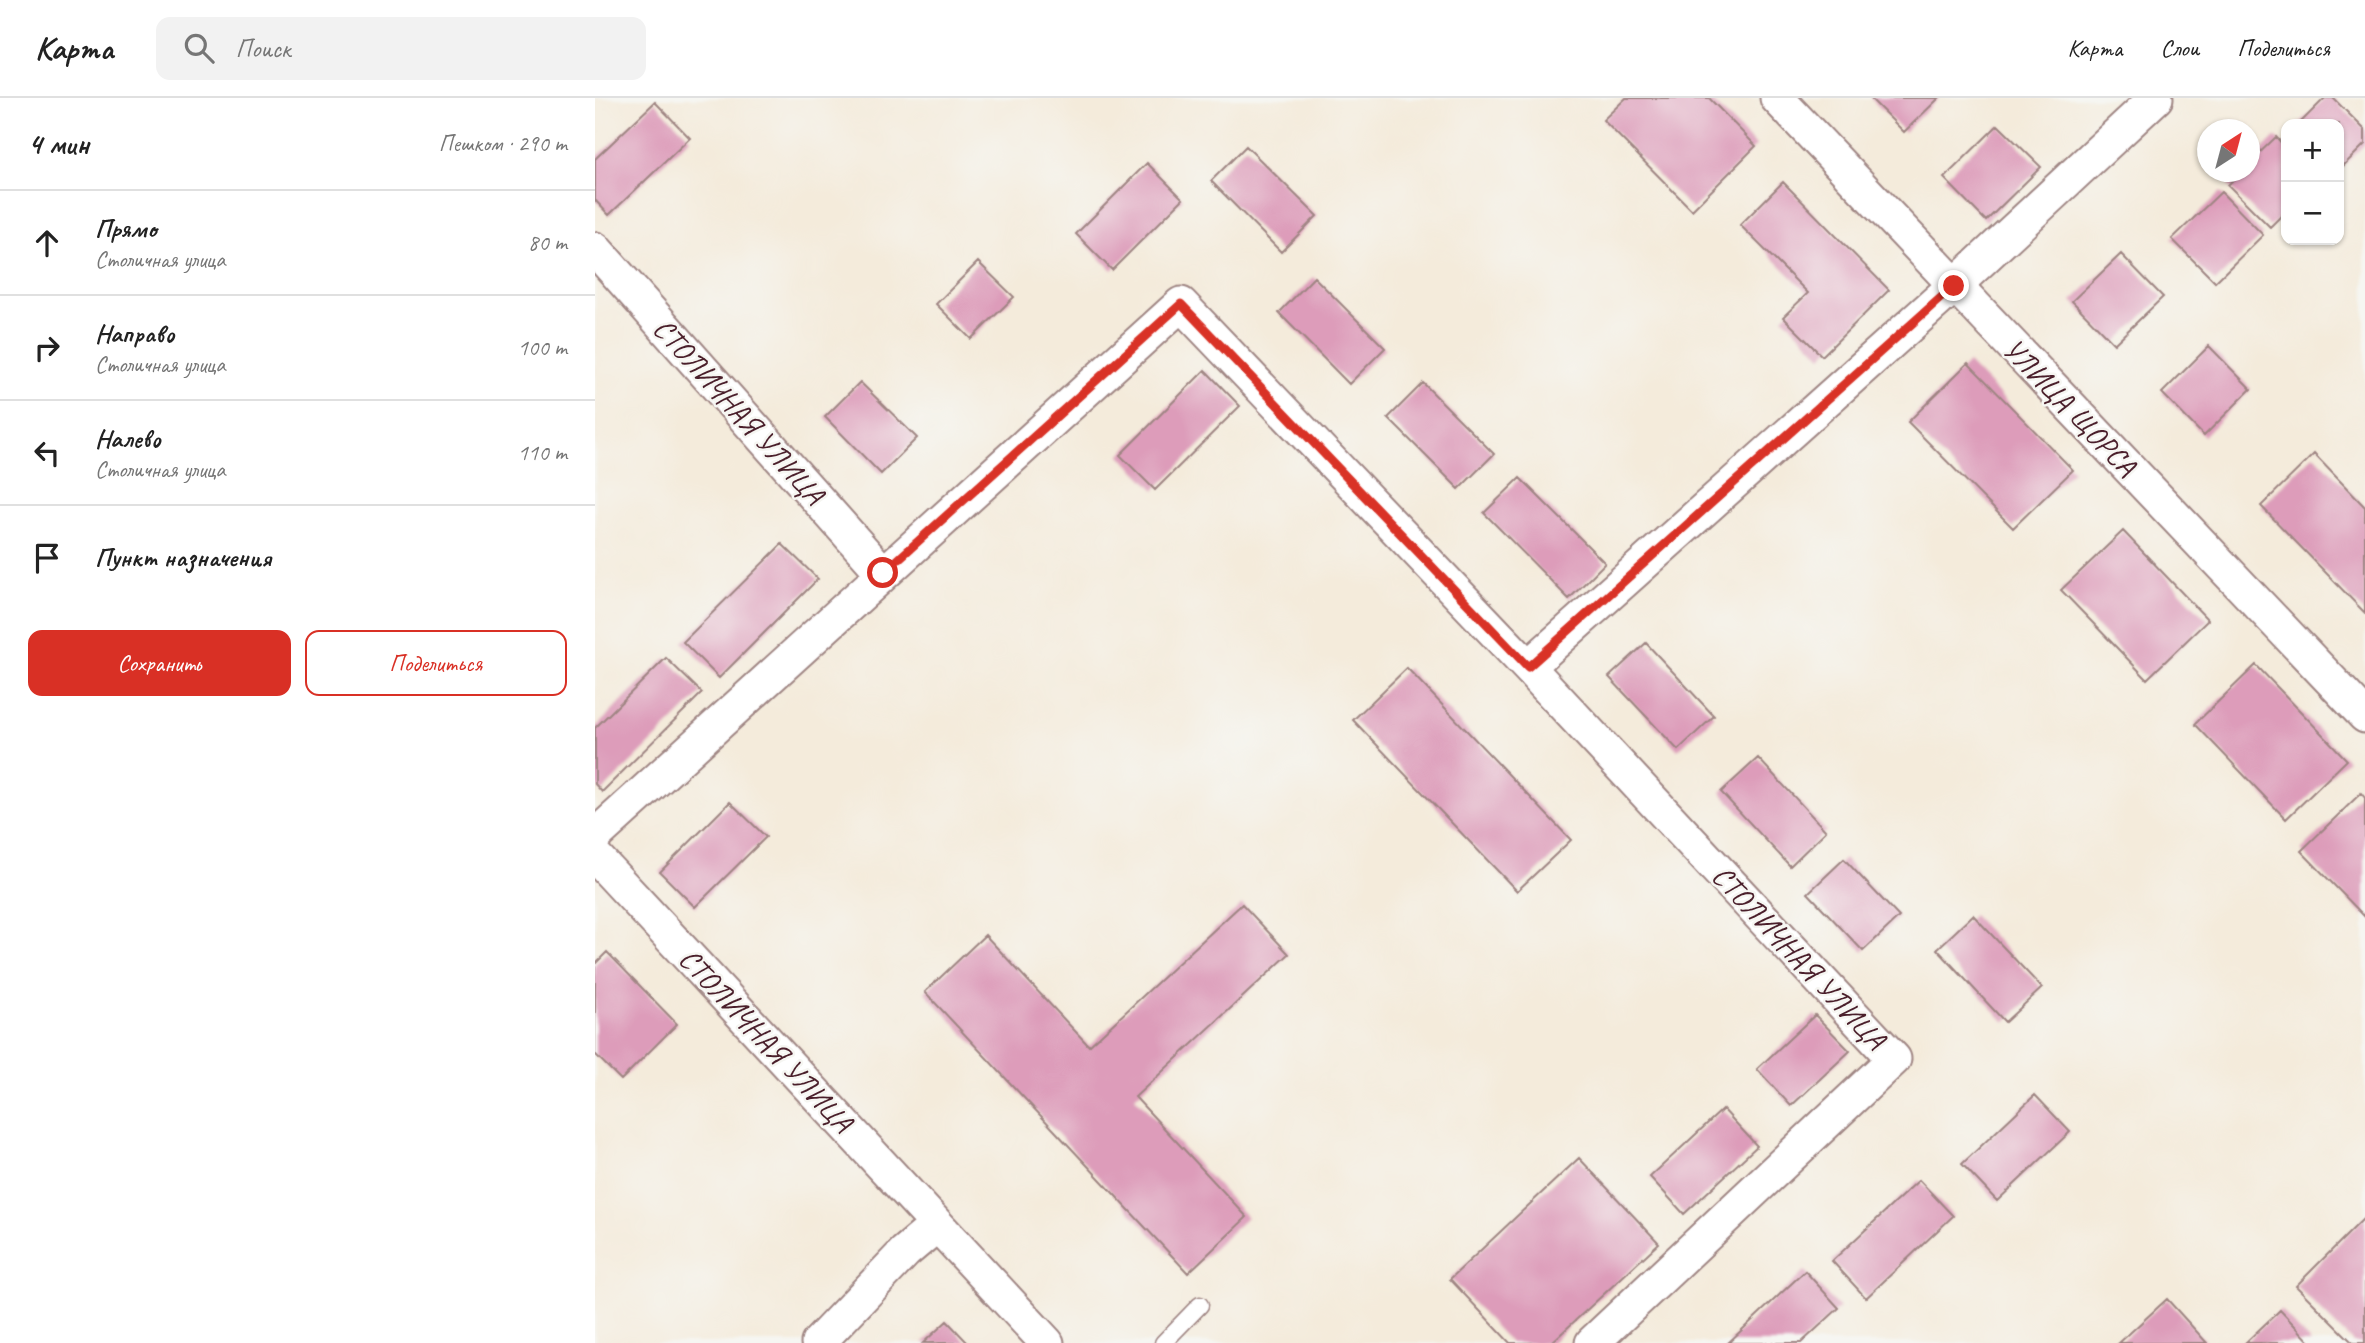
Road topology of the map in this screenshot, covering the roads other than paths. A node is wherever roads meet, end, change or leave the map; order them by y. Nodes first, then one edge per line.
1 (1777, 98) edge
2 (2156, 98) edge
3 (595, 249) edge
4 (1954, 286) junction
5 (883, 573) junction
6 (1528, 667) junction
7 (2365, 716) edge
8 (595, 836) edge
9 (595, 856) edge
10 (937, 1225) junction
11 (1200, 1305) dead end
12 (1613, 1336) edge
13 (818, 1343) edge
14 (1047, 1343) edge
15 (1163, 1343) edge

1 - 4 street, УЛИЦА ЩОРСА
2 - 4 street
3 - 5 street, СТОЛИЧНАЯ УЛИЦА
4 - 6 street
4 - 7 street, УЛИЦА ЩОРСА
5 - 6 street, СТОЛИЧНАЯ УЛИЦА
5 - 8 street, СТОЛИЧНАЯ УЛИЦА
6 - 12 street, СТОЛИЧНАЯ УЛИЦА
9 - 10 street, СТОЛИЧНАЯ УЛИЦА
10 - 13 street
10 - 14 street, СТОЛИЧНАЯ УЛИЦА
11 - 15 lane

